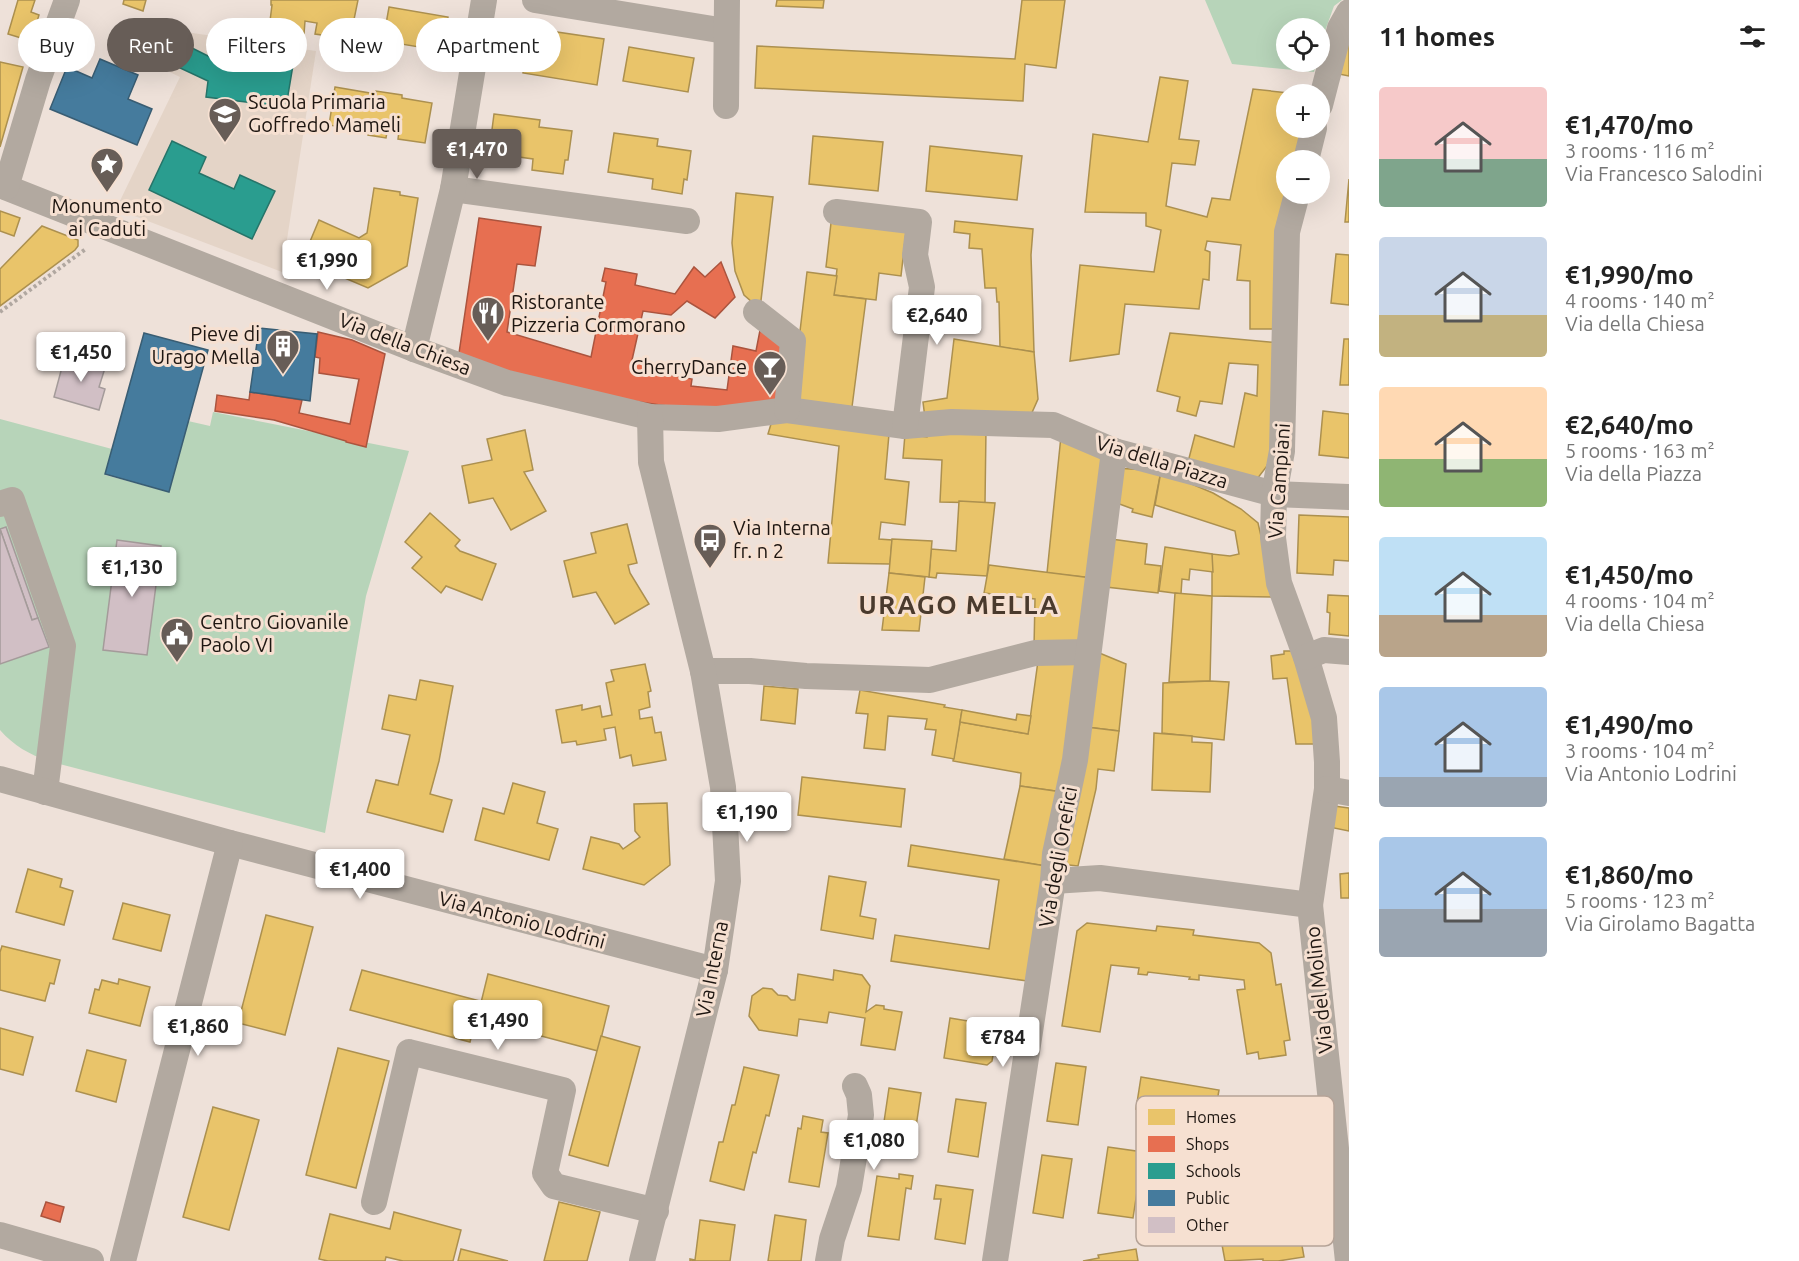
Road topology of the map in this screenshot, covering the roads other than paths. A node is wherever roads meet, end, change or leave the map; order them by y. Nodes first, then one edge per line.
1 (67, 0) edge
2 (484, 0) edge
3 (535, 0) edge
4 (727, 0) edge
5 (1349, 12) edge
6 (725, 31) junction
7 (1325, 84) edge
8 (726, 106) dead end
9 (3, 186) edge
10 (453, 189) junction
11 (1294, 204) edge
12 (836, 212) dead end
13 (687, 221) dead end
14 (756, 312) dead end
15 (414, 349) junction
16 (787, 410) junction
17 (650, 417) junction
18 (905, 426) junction
19 (1114, 451) junction
20 (1274, 494) junction
21 (1349, 498) edge
22 (0, 504) edge
23 (1088, 652) junction
24 (1349, 652) edge
25 (1306, 657) junction
26 (703, 671) junction
27 (6, 776) edge
28 (1338, 791) edge
29 (45, 792) junction
30 (230, 843) junction
31 (1053, 881) junction
32 (1310, 905) junction
33 (715, 970) junction
34 (855, 1086) dead end
35 (1330, 1096) edge
36 (1334, 1130) edge
37 (374, 1202) dead end
38 (656, 1211) junction
39 (0, 1235) edge
40 (91, 1261) edge
41 (123, 1261) edge
42 (642, 1261) edge
43 (828, 1261) edge
44 (995, 1261) edge
45 (1348, 1261) edge

1 - 9 street
2 - 10 street
3 - 6 street
4 - 6 street
5 - 7 street
6 - 8 street
9 - 15 street, Via della Chiesa
10 - 13 street
10 - 15 street
11 - 20 street, Via Campiani
12 - 18 street
14 - 16 street
15 - 17 street, Via della Chiesa
16 - 17 street, Via della Piazza
16 - 18 street, Via della Piazza
17 - 26 street, Via Interna
18 - 19 street, Via della Piazza
19 - 20 street, Via della Piazza
19 - 23 street, Via degli Orefici
20 - 21 street, Via della Piazza
20 - 25 street, Via Campiani
22 - 29 street
23 - 26 street
23 - 31 street, Via degli Orefici
24 - 25 street
25 - 28 street, Via Campiani
26 - 33 street, Via Interna
27 - 29 street, Via Antonio Lodrini
28 - 32 street, Via Campiani
29 - 30 street, Via Antonio Lodrini
30 - 33 street, Via Antonio Lodrini
30 - 41 street
31 - 32 street, Via del Molino
31 - 44 street, Via degli Orefici
32 - 35 street, Via del Molino
33 - 38 street, Via Interna
34 - 43 street
36 - 45 street, Via del Molino
37 - 38 street
38 - 42 street, Via Interna
39 - 40 street

